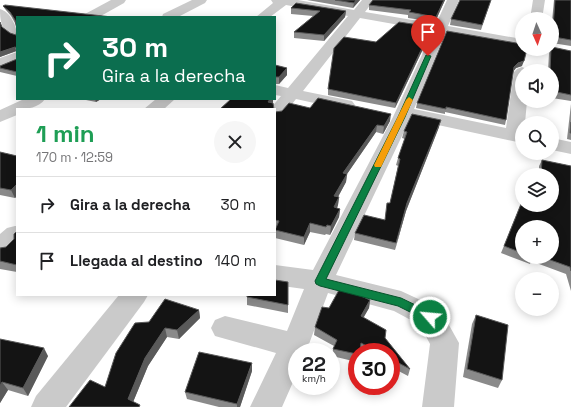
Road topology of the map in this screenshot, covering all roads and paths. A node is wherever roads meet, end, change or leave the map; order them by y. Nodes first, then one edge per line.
1 (120, 0) edge
2 (201, 0) edge
3 (282, 0) edge
4 (368, 0) edge
5 (452, 0) edge
6 (539, 0) edge
7 (537, 12) edge
8 (0, 13) edge
9 (356, 14) junction
10 (92, 16) edge
11 (170, 16) edge
12 (263, 16) edge
13 (440, 28) junction
14 (16, 32) edge
15 (16, 56) edge
16 (525, 58) edge
17 (0, 64) edge
18 (276, 90) edge
19 (293, 93) junction
20 (35, 100) edge
21 (166, 100) edge
22 (18, 108) edge
23 (154, 108) edge
24 (363, 108) edge
25 (16, 109) edge
26 (276, 113) edge
27 (397, 114) junction
28 (516, 116) edge
29 (0, 117) edge
30 (515, 135) edge
31 (559, 145) edge
32 (571, 148) edge
33 (276, 275) edge
34 (320, 281) junction
35 (134, 296) edge
36 (225, 328) dead end
37 (288, 343) edge
38 (296, 343) edge
39 (288, 360) edge
40 (444, 405) edge
41 (47, 407) edge
42 (266, 407) edge

1 - 10 street
2 - 11 street
3 - 9 street
3 - 12 street
4 - 9 street
5 - 13 street
6 - 7 street
8 - 14 street
9 - 13 street
9 - 19 street
13 - 16 street
13 - 27 street
15 - 17 street
16 - 28 street
18 - 19 street
19 - 24 street
19 - 26 street
20 - 22 street
21 - 23 street
25 - 29 street
27 - 30 street
27 - 34 street
31 - 32 street
33 - 34 street
34 - 38 street
34 - 40 street
35 - 41 street
36 - 37 street
39 - 42 street

